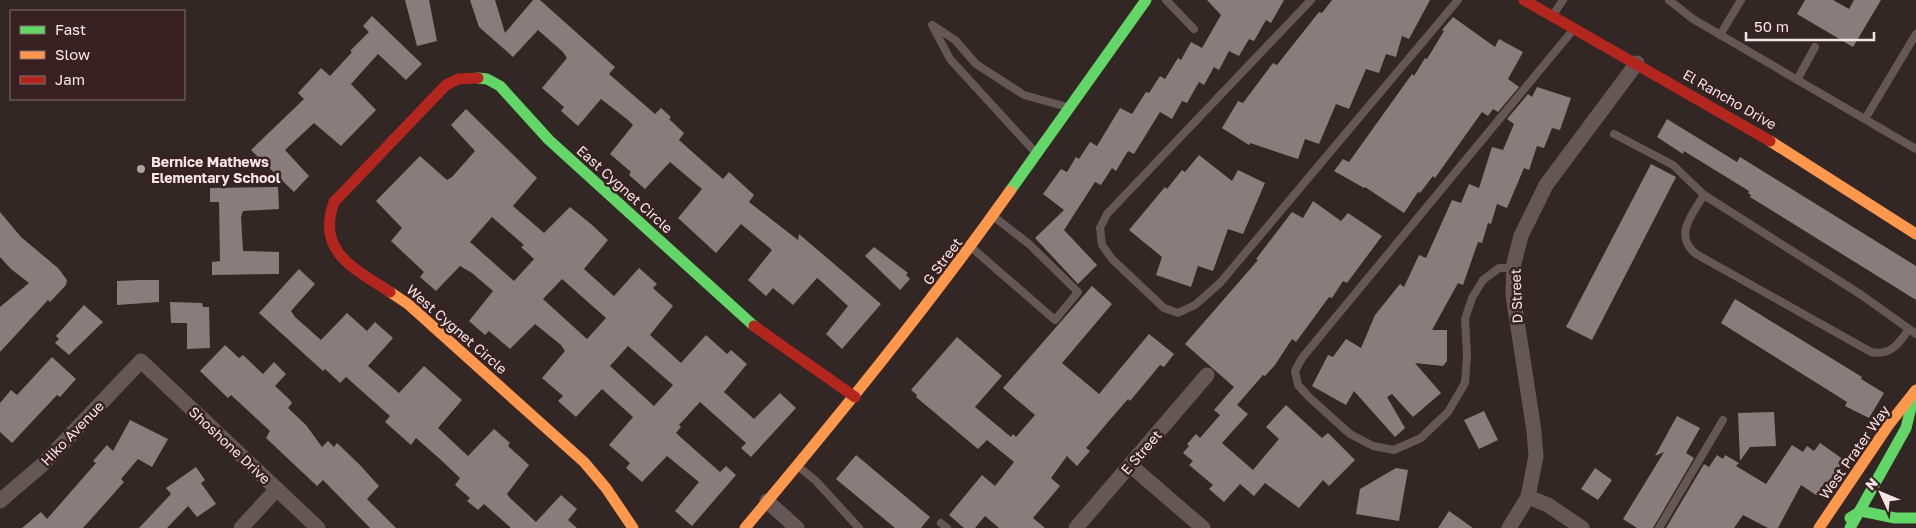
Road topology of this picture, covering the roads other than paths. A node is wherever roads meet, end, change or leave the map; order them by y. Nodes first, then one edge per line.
1 (1146, 0) edge
2 (1166, 0) edge
3 (1311, 0) edge
4 (1458, 0) edge
5 (1524, 0) edge
6 (1563, 0) edge
7 (1669, 0) edge
8 (1741, 0) edge
9 (1553, 16) junction
10 (1574, 28) junction
11 (1194, 29) dead end
12 (1720, 34) junction
13 (1916, 34) edge
14 (1815, 47) dead end
15 (1637, 63) junction
16 (1798, 80) junction
17 (1071, 108) junction
18 (1865, 119) junction
19 (1614, 134) dead end
20 (1916, 149) edge
21 (383, 150) joint
22 (1037, 154) junction
23 (1704, 195) junction
24 (993, 216) junction
25 (1916, 234) edge
26 (971, 247) junction
27 (1514, 268) junction
28 (1909, 329) junction
29 (1916, 334) edge
30 (141, 361) joint
31 (1207, 375) dead end
32 (1915, 392) edge
33 (855, 397) junction
34 (1723, 420) dead end
35 (1130, 465) junction
36 (797, 466) junction
37 (277, 489) junction
38 (1528, 497) junction
39 (0, 501) edge
40 (767, 501) junction
41 (1861, 511) junction
42 (1916, 518) edge
43 (1846, 526) edge
44 (241, 528) edge
45 (318, 528) edge
46 (633, 528) edge
47 (745, 528) edge
48 (797, 528) edge
49 (859, 528) edge
50 (1076, 528) edge
51 (1203, 528) edge
52 (1509, 528) edge
53 (1582, 528) edge
54 (1659, 528) edge
55 (1819, 528) edge

1 - 17 street, G Street
2 - 11 lane
3 - 4 lane
5 - 9 street, El Rancho Drive
6 - 9 lane
7 - 12 lane
8 - 12 lane
9 - 10 street, El Rancho Drive
10 - 15 street, El Rancho Drive
10 - 27 lane
12 - 16 lane
13 - 18 lane
14 - 16 lane
15 - 25 street, El Rancho Drive
15 - 27 street, D Street
16 - 18 lane
17 - 22 street, G Street
17 - 22 lane
18 - 20 lane
19 - 23 lane
21 - 33 street, East Cygnet Circle
21 - 46 street, West Cygnet Circle
22 - 24 street, G Street
23 - 28 lane
23 - 28 lane
24 - 26 street, G Street
24 - 26 lane
26 - 33 street, G Street
27 - 38 street, D Street
28 - 29 lane
30 - 37 street, Shoshone Drive
30 - 39 street, Hiko Avenue
31 - 35 street, E Street
32 - 41 street, West Prater Way
32 - 55 street, West Prater Way
33 - 36 street, G Street
34 - 54 lane
35 - 50 street, E Street
35 - 51 street
36 - 40 street, G Street
36 - 49 lane
37 - 44 street
37 - 45 street, Shoshone Drive
38 - 52 street, D Street
38 - 53 street
40 - 47 street, G Street
40 - 48 street
41 - 42 street
41 - 43 street

